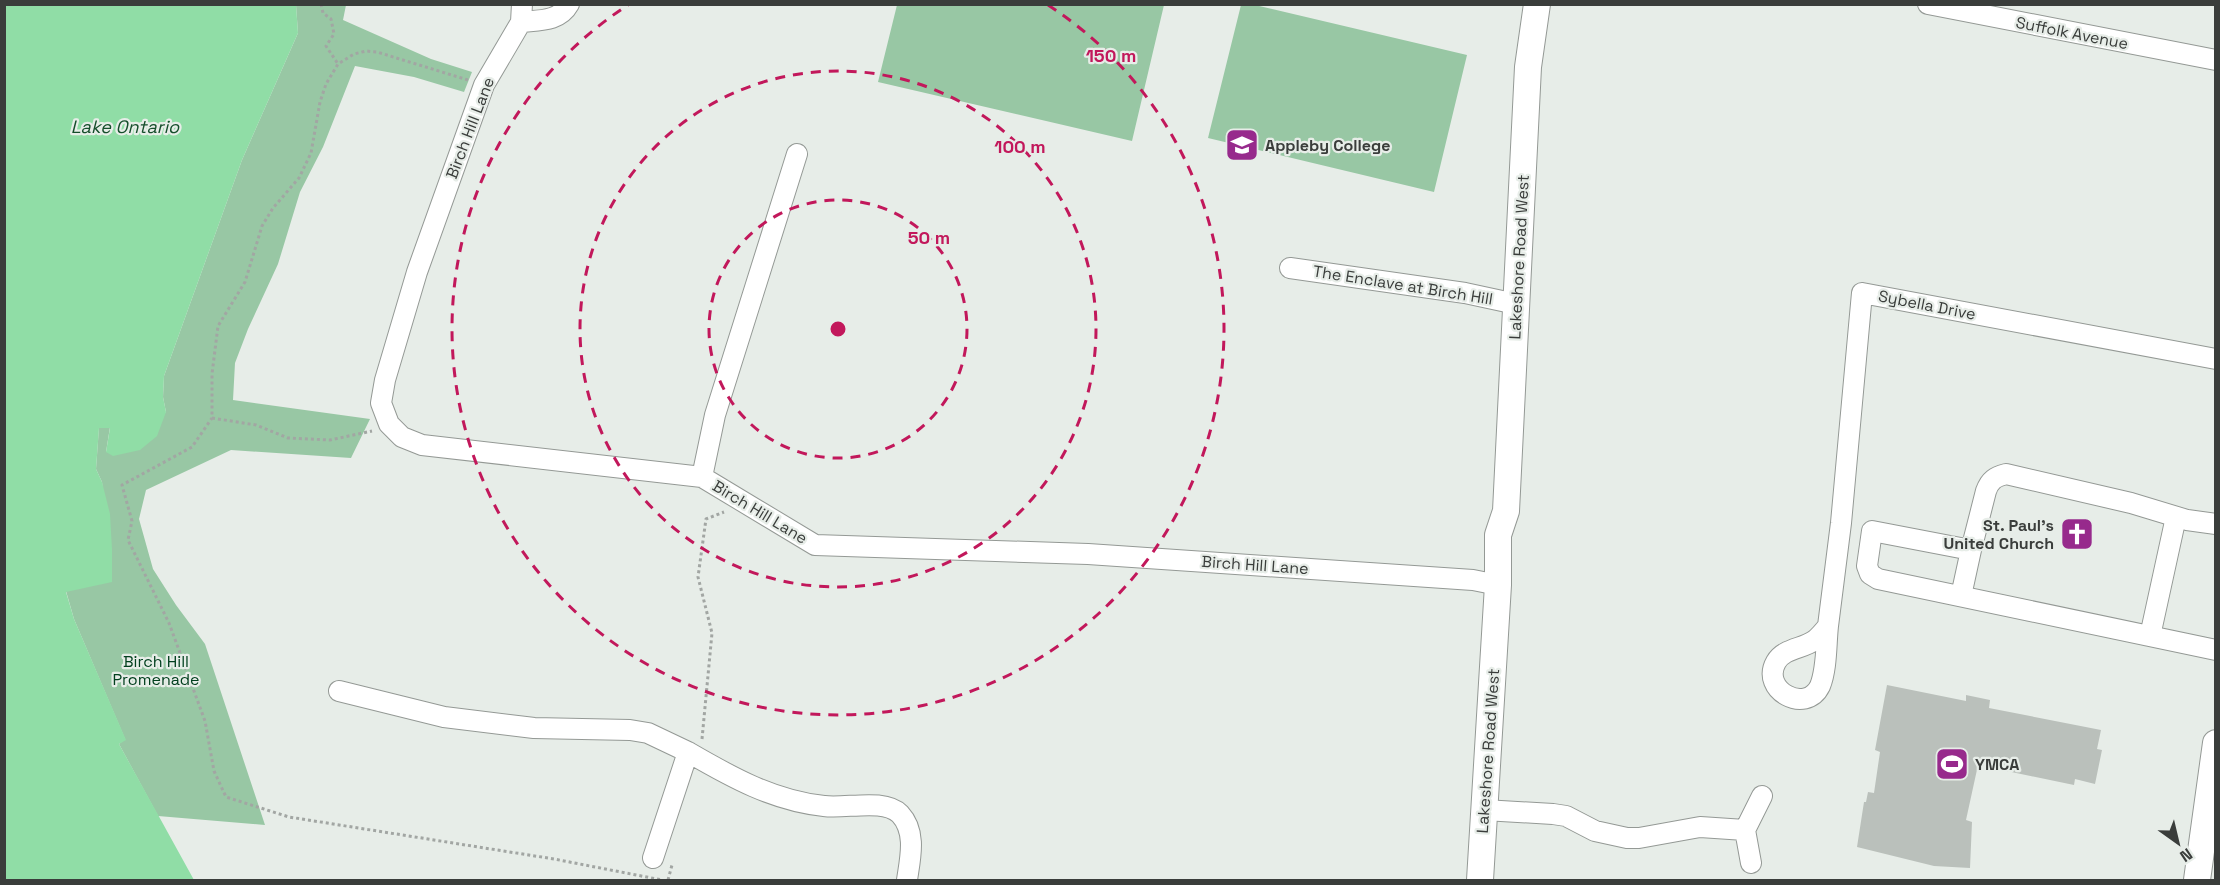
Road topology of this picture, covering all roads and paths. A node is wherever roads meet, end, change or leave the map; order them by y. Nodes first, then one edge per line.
1 (321, 4) edge
2 (569, 4) edge
3 (1537, 4) edge
4 (1928, 4) edge
5 (522, 13) edge
6 (2216, 60) edge
7 (338, 64) junction
8 (484, 85) junction
9 (797, 154) dead end
10 (1290, 268) dead end
11 (1516, 304) junction
12 (2216, 359) edge
13 (212, 418) junction
14 (372, 431) dead end
15 (702, 477) junction
16 (746, 503) junction
17 (2176, 517) junction
18 (1841, 524) junction
19 (2216, 524) edge
20 (1872, 531) junction
21 (1971, 550) junction
22 (1498, 585) junction
23 (1961, 596) junction
24 (1828, 626) dead end
25 (2150, 636) junction
26 (2216, 650) edge
27 (339, 691) dead end
28 (2216, 743) edge
29 (693, 755) junction
30 (1762, 796) dead end
31 (1484, 810) junction
32 (1745, 830) junction
33 (663, 859) joint
34 (1751, 863) dead end
35 (662, 880) edge
36 (669, 880) edge
37 (907, 880) edge
38 (1480, 880) edge
39 (2197, 880) edge

1 - 7 path
2 - 5 street, Birch Hill Lane
3 - 11 main road, Lakeshore Road West
4 - 6 street, Suffolk Avenue
5 - 8 street, Birch Hill Lane
7 - 8 path
7 - 13 path
8 - 15 street, Birch Hill Lane
9 - 15 street
10 - 11 street, The Enclave at Birch Hill
11 - 22 main road, Lakeshore Road West
12 - 18 street, Sybella Drive
13 - 14 path
13 - 35 path
15 - 16 street, Birch Hill Lane
16 - 22 street, Birch Hill Lane
16 - 29 path
17 - 19 street
17 - 21 street
17 - 25 street
18 - 20 street
18 - 24 street, Sybella Drive
20 - 21 street
20 - 23 street
21 - 23 street
22 - 31 main road, Lakeshore Road West
23 - 25 street
25 - 26 street
27 - 29 street
28 - 39 main road
29 - 33 street
29 - 37 street
30 - 32 street
31 - 32 street
31 - 38 main road, Lakeshore Road West
32 - 34 street
33 - 36 path

